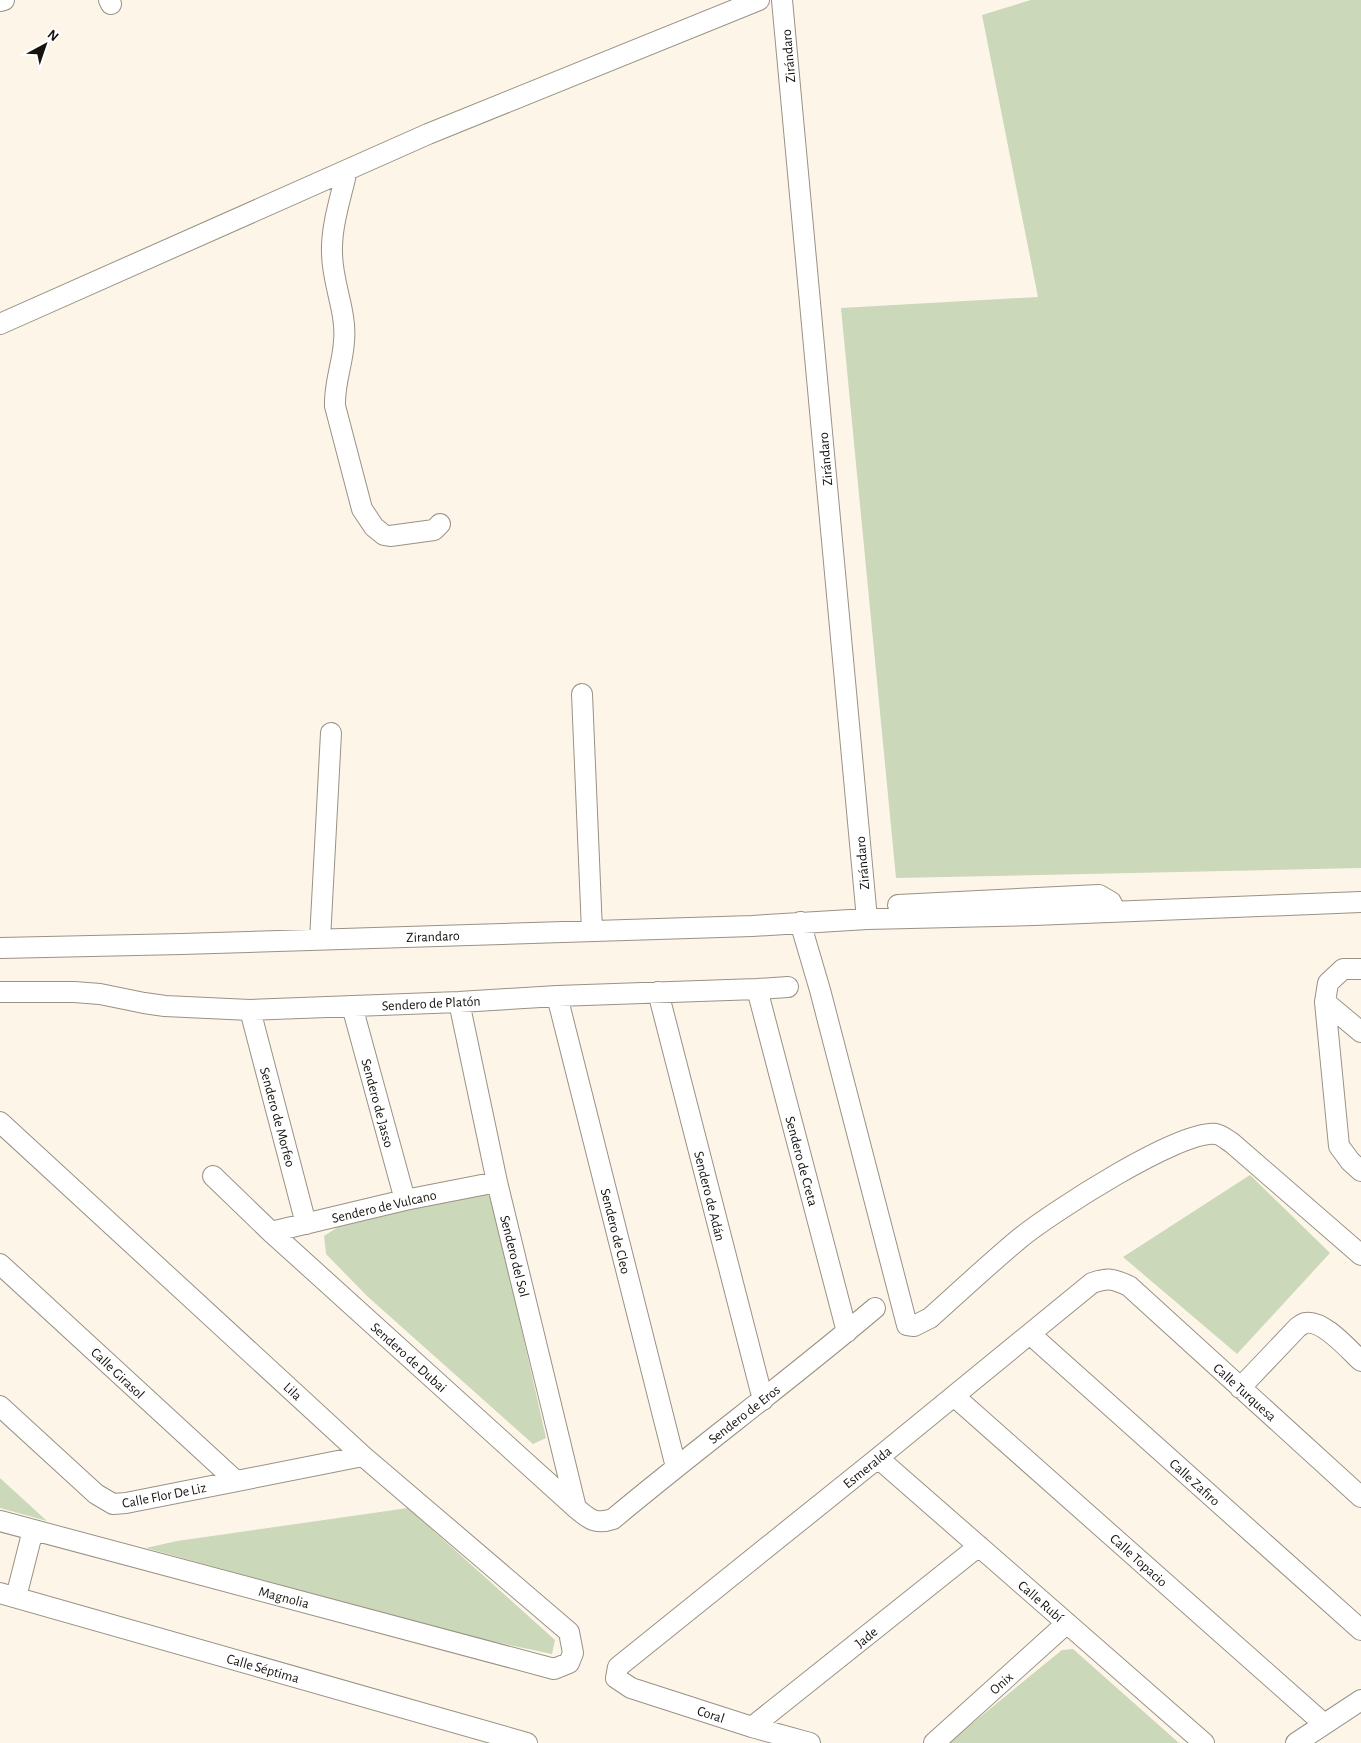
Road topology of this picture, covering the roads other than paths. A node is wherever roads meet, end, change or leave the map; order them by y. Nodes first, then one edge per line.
1 (4, 0) edge
2 (758, 0) edge
3 (782, 0) edge
4 (0, 1) edge
5 (347, 170) junction
6 (0, 324) edge
7 (440, 524) dead end
8 (582, 694) dead end
9 (331, 733) dead end
10 (1361, 902) edge
11 (866, 912) junction
12 (800, 922) junction
13 (592, 931) junction
14 (320, 940) junction
15 (0, 948) edge
16 (1361, 969) edge
17 (788, 986) dead end
18 (757, 989) junction
19 (0, 992) edge
20 (658, 992) junction
21 (557, 996) junction
22 (459, 1002) junction
23 (1325, 1002) junction
24 (352, 1006) junction
25 (250, 1010) junction
26 (1361, 1032) edge
27 (0, 1122) edge
28 (1361, 1171) edge
29 (213, 1176) dead end
30 (498, 1182) junction
31 (405, 1200) junction
32 (306, 1224) junction
33 (271, 1232) junction
34 (1361, 1255) edge
35 (0, 1264) edge
36 (1129, 1286) joint
37 (875, 1308) dead end
38 (847, 1332) junction
39 (1030, 1334) junction
40 (1361, 1361) edge
41 (1240, 1388) junction
42 (954, 1396) junction
43 (763, 1400) junction
44 (0, 1406) edge
45 (363, 1456) junction
46 (878, 1458) junction
47 (676, 1467) junction
48 (236, 1481) junction
49 (1361, 1497) edge
50 (576, 1508) junction
51 (613, 1519) joint
52 (0, 1521) edge
53 (33, 1530) junction
54 (979, 1546) junction
55 (8, 1595) edge
56 (1067, 1623) junction
57 (1361, 1630) edge
58 (568, 1663) joint
59 (616, 1678) joint
60 (1361, 1700) edge
61 (1324, 1724) junction
62 (752, 1727) junction
63 (527, 1743) edge
64 (810, 1743) edge
65 (934, 1743) edge
66 (1204, 1743) edge
67 (1296, 1743) edge

1 - 4 street
2 - 5 street
3 - 11 street, Zirándaro
5 - 6 street
5 - 7 street
8 - 13 street
9 - 14 street
10 - 11 street, Zirandaro
11 - 12 street, Zirandaro
12 - 13 street, Zirandaro
12 - 34 street
13 - 14 street, Zirandaro
14 - 15 street, Zirandaro
16 - 23 street
17 - 18 street, Sendero de Platón
18 - 20 street, Sendero de Platón
18 - 38 street, Sendero de Creta
19 - 25 street, Sendero de Platón
20 - 21 street, Sendero de Platón
20 - 43 street, Sendero de Adán
21 - 22 street, Sendero de Platón
21 - 47 street, Sendero de Cleo
22 - 24 street, Sendero de Platón
22 - 30 street, Sendero del Sol
23 - 26 street
23 - 28 street
24 - 25 street, Sendero de Platón
24 - 31 street, Sendero de Jasso
25 - 32 street, Sendero de Morfeo
27 - 45 street, Lila
29 - 33 street, Sendero de Dubai
30 - 31 street, Sendero de Vulcano
30 - 50 street, Sendero del Sol
31 - 32 street, Sendero de Vulcano
32 - 33 street, Sendero de Vulcano
33 - 50 street, Sendero de Dubai
35 - 48 street, Calle Girasol
36 - 39 street, Esmeralda
36 - 41 street, Calle Turquesa
37 - 38 street, Sendero de Eros
38 - 43 street, Sendero de Eros
39 - 42 street, Esmeralda
39 - 57 street, Calle Zafiro
40 - 41 street
41 - 49 street, Calle Turquesa
42 - 46 street, Esmeralda
42 - 61 street, Calle Topacio
43 - 47 street, Sendero de Eros
44 - 48 street, Calle Flor De Liz
45 - 48 street, Calle Flor De Liz
45 - 58 street, Lila
46 - 54 street, Calle Rubí
46 - 59 street, Esmeralda
47 - 51 street, Sendero de Eros
50 - 51 street, Sendero de Dubai
52 - 53 street, Magnolia
53 - 55 street
53 - 58 street, Magnolia
54 - 56 street, Calle Rubí
54 - 62 street, Jade
55 - 63 street, Calle Séptima
56 - 65 street, Onix
56 - 66 street, Calle Rubí
59 - 62 street, Coral
60 - 61 street
61 - 67 street
62 - 64 street, Coral

